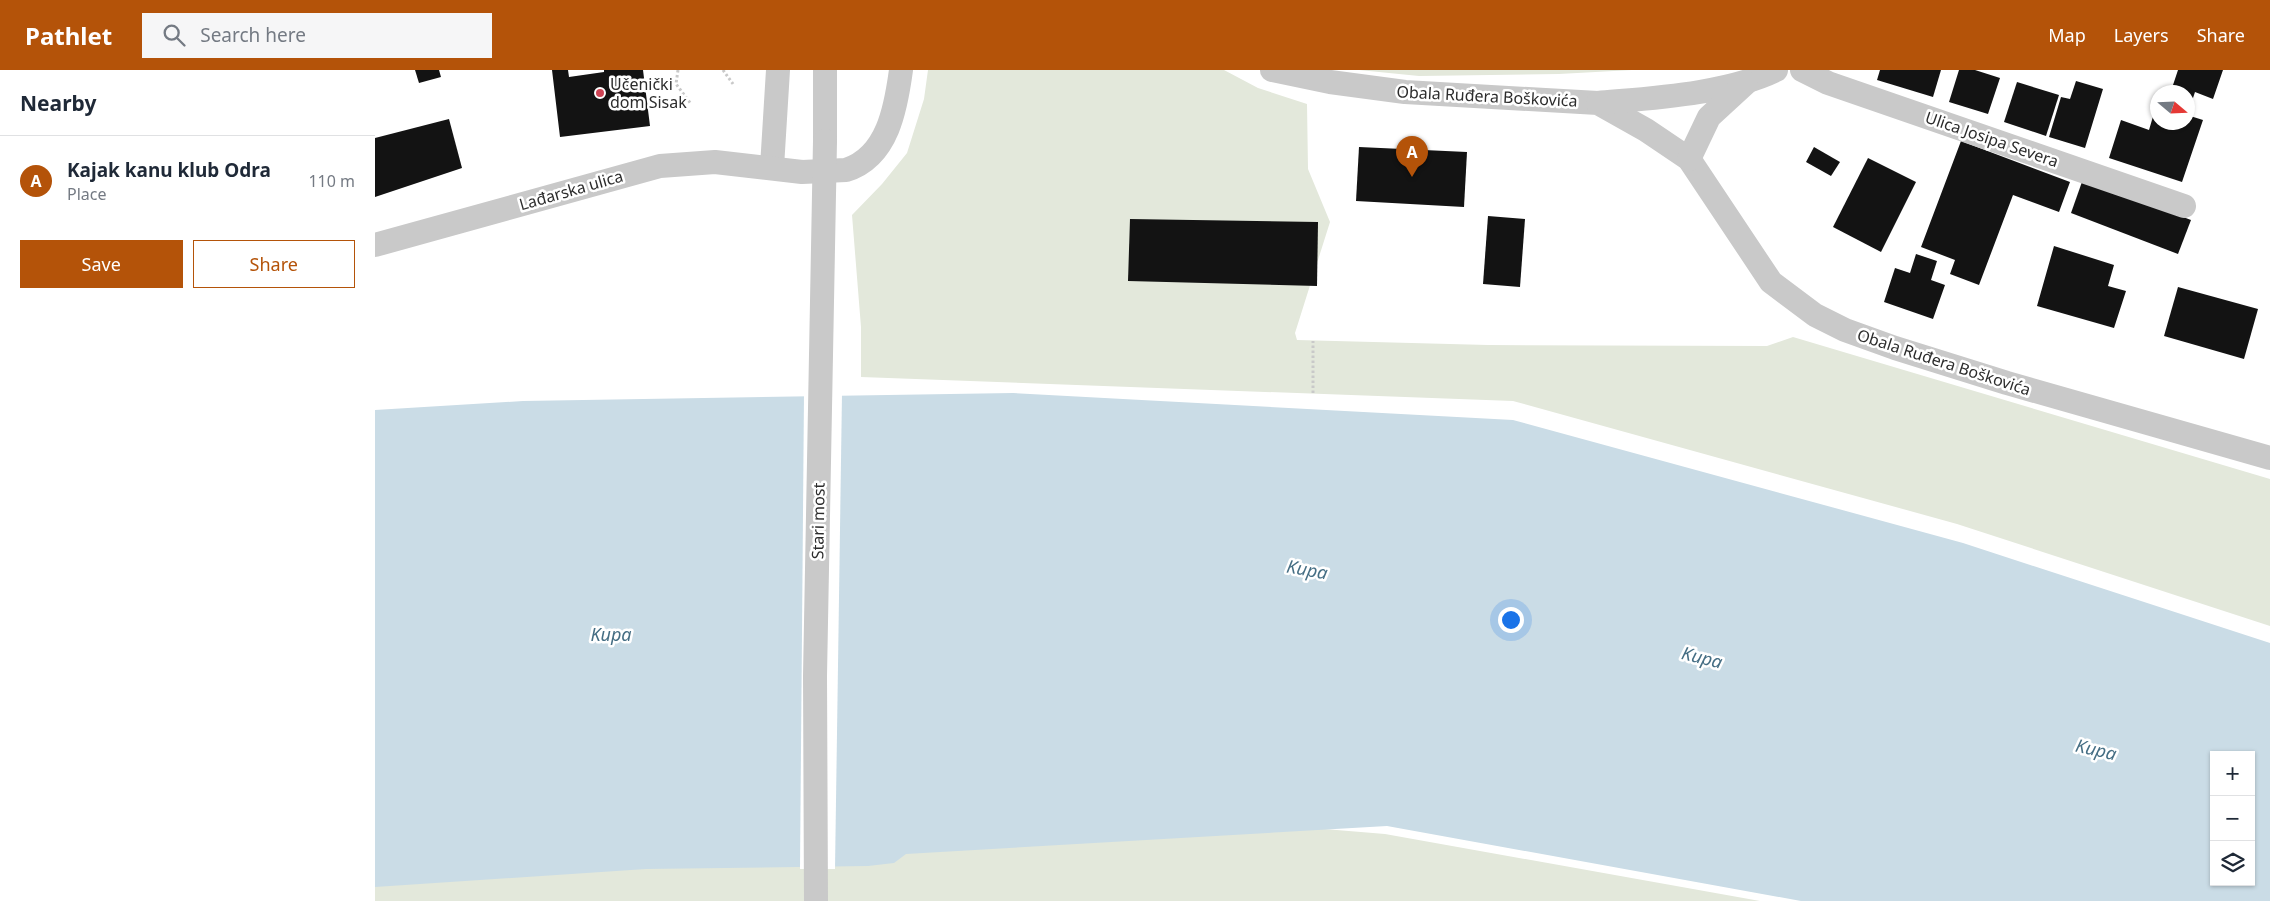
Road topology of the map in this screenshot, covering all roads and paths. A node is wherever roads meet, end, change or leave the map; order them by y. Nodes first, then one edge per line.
1 (678, 70) edge
2 (723, 70) edge
3 (779, 70) edge
4 (825, 70) edge
5 (901, 70) edge
6 (1271, 70) edge
7 (1775, 70) edge
8 (1802, 70) edge
9 (1750, 80) junction
10 (733, 84) dead end
11 (1598, 103) junction
12 (691, 104) dead end
13 (1689, 158) junction
14 (772, 167) junction
15 (2184, 206) dead end
16 (375, 245) edge
17 (1313, 341) dead end
18 (1313, 394) dead end
19 (2270, 458) edge
20 (816, 901) edge

1 - 12 path
2 - 10 path
3 - 14 street
4 - 20 street, Stari most, bridge
5 - 14 street
6 - 11 street, Obala Ruđera Boškovića
7 - 9 street
8 - 15 street, Ulica Josipa Severa
9 - 11 street
9 - 13 street
11 - 13 street, Obala Ruđera Boškovića
13 - 19 street, Obala Ruđera Boškovića
14 - 16 street, Lađarska ulica
17 - 18 path

